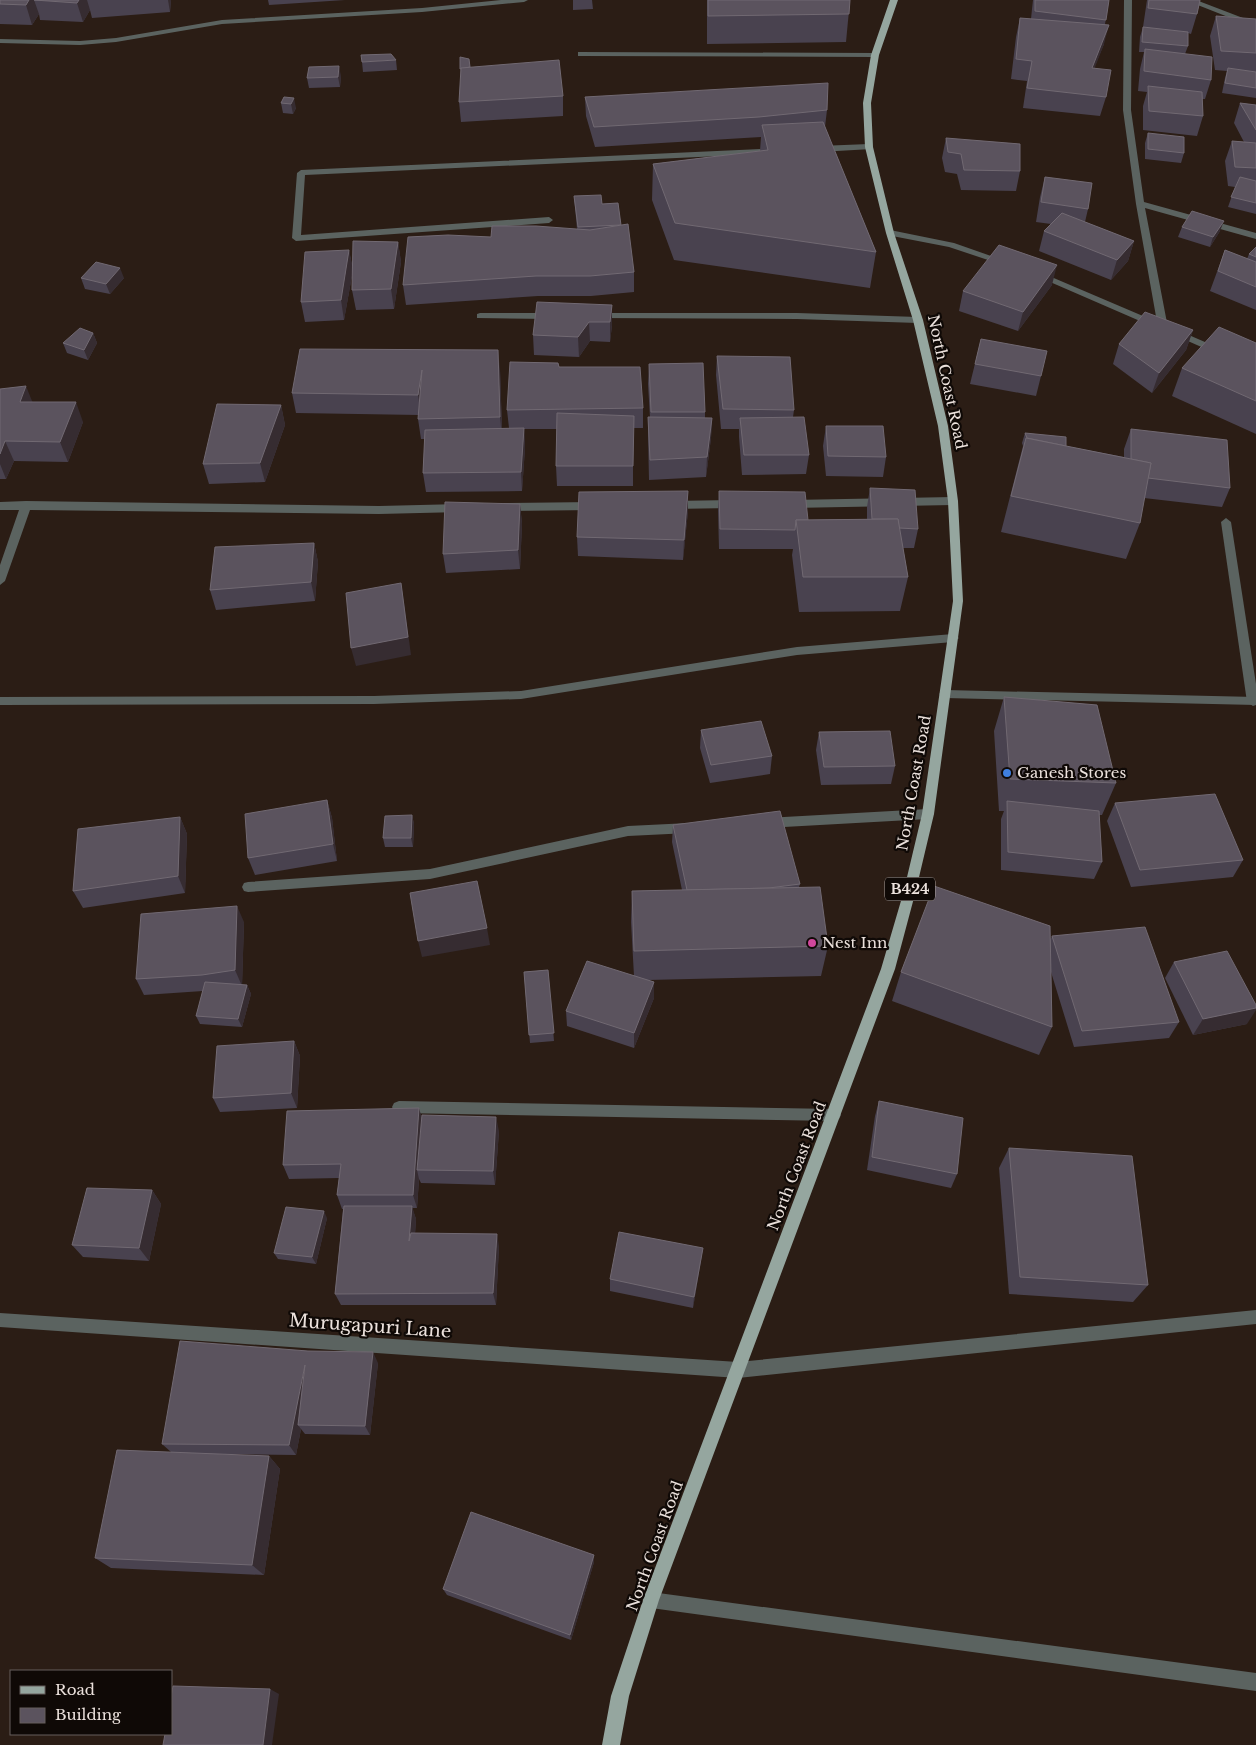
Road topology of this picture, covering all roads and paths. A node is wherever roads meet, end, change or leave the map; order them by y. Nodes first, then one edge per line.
1 (524, 0) edge
2 (894, 0) edge
3 (1128, 0) edge
4 (1189, 0) edge
5 (1256, 26) edge
6 (0, 41) edge
7 (581, 54) dead end
8 (875, 55) junction
9 (868, 147) junction
10 (809, 150) edge
11 (769, 151) edge
12 (1140, 204) junction
13 (549, 220) dead end
14 (890, 233) junction
15 (1256, 236) edge
16 (1012, 265) edge
17 (1030, 271) edge
18 (480, 316) dead end
19 (558, 316) edge
20 (587, 316) edge
21 (918, 320) junction
22 (1163, 328) junction
23 (1231, 356) edge
24 (954, 502) junction
25 (746, 504) edge
26 (776, 504) edge
27 (26, 505) junction
28 (657, 505) edge
29 (0, 506) edge
30 (608, 506) edge
31 (470, 508) edge
32 (489, 508) edge
33 (1226, 522) dead end
34 (0, 581) edge
35 (953, 638) junction
36 (945, 694) junction
37 (0, 701) edge
38 (1255, 703) edge
39 (928, 814) junction
40 (754, 824) edge
41 (705, 827) edge
42 (248, 887) dead end
43 (400, 1107) edge
44 (834, 1115) junction
45 (1256, 1317) edge
46 (0, 1320) edge
47 (738, 1370) junction
48 (651, 1600) junction
49 (1256, 1682) edge
50 (610, 1745) edge

1 - 6 street
2 - 8 main road, North Coast Road / B424
3 - 12 street
4 - 5 street
7 - 8 street
8 - 9 main road, North Coast Road / B424
9 - 10 street
9 - 14 main road, North Coast Road / B424
11 - 13 street
12 - 15 street
12 - 22 street
14 - 16 street
14 - 21 main road, North Coast Road / B424
17 - 22 street
18 - 19 street
20 - 21 street
21 - 24 main road, North Coast Road / B424
22 - 23 street
24 - 26 street
24 - 35 main road, North Coast Road / B424
25 - 28 street
27 - 29 street
27 - 31 street
27 - 34 street
30 - 32 street
33 - 38 street
35 - 36 main road, North Coast Road / B424
35 - 37 street
36 - 38 street
36 - 39 main road, North Coast Road / B424
39 - 40 street
39 - 44 main road, North Coast Road / B424
41 - 42 street
43 - 44 street
44 - 47 main road, North Coast Road / B424
45 - 47 street, Murugapuri Lane
46 - 47 street, Murugapuri Lane
47 - 48 main road, North Coast Road / B424
48 - 49 street
48 - 50 main road, North Coast Road / B424

